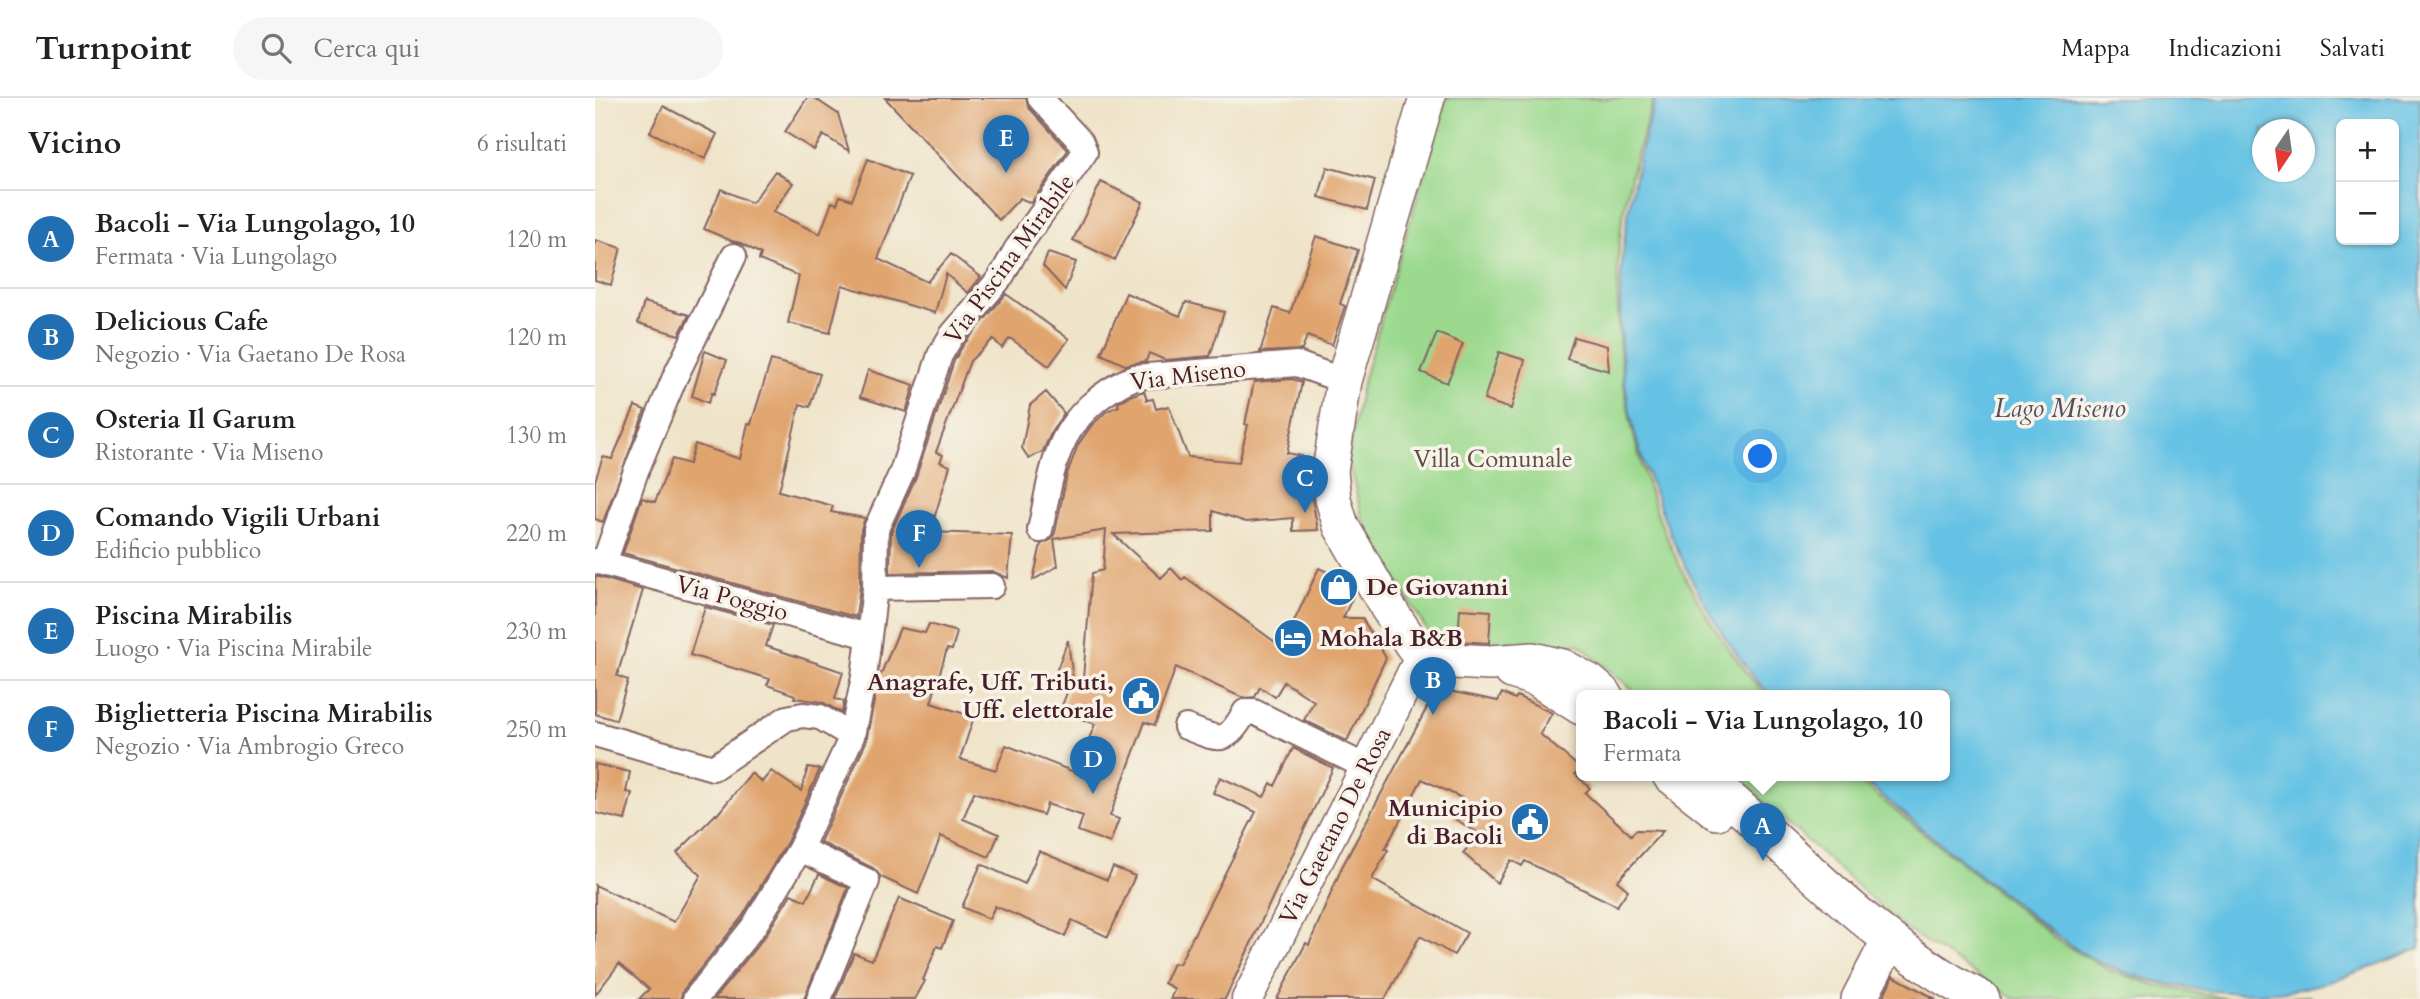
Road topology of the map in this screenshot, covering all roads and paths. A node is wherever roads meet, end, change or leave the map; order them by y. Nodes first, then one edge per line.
1 (1040, 98) edge
2 (1427, 98) edge
3 (734, 256) dead end
4 (1344, 381) junction
5 (1040, 530) dead end
6 (600, 562) edge
7 (992, 586) dead end
8 (875, 587) junction
9 (868, 636) junction
10 (1422, 653) junction
11 (1489, 663) junction
12 (1599, 690) edge
13 (1576, 704) edge
14 (1186, 727) dead end
15 (595, 734) edge
16 (852, 736) junction
17 (1366, 768) junction
18 (1678, 781) edge
19 (1709, 781) edge
20 (800, 849) junction
21 (1842, 902) junction
22 (1889, 941) junction
23 (695, 999) edge
24 (819, 999) edge
25 (1247, 999) edge
26 (1859, 999) edge
27 (1982, 999) edge

1 - 8 street, Via Piscina Mirabile
2 - 4 main road
3 - 6 street
4 - 5 street, Via Miseno
4 - 10 main road
6 - 9 street, Via Poggio
7 - 8 street
8 - 9 street, Via Piscina Mirabile
9 - 16 street, Via Piscina Mirabile
10 - 11 main road
10 - 17 street, Via Gaetano De Rosa
11 - 12 main road
11 - 13 main road
14 - 17 street
15 - 16 street
16 - 20 street, Via Piscina Mirabile
17 - 25 street, Via Gaetano De Rosa
18 - 21 main road
19 - 21 main road
20 - 23 street, Via Piscina Mirabile
20 - 24 street
21 - 22 main road
22 - 26 main road
22 - 27 main road

